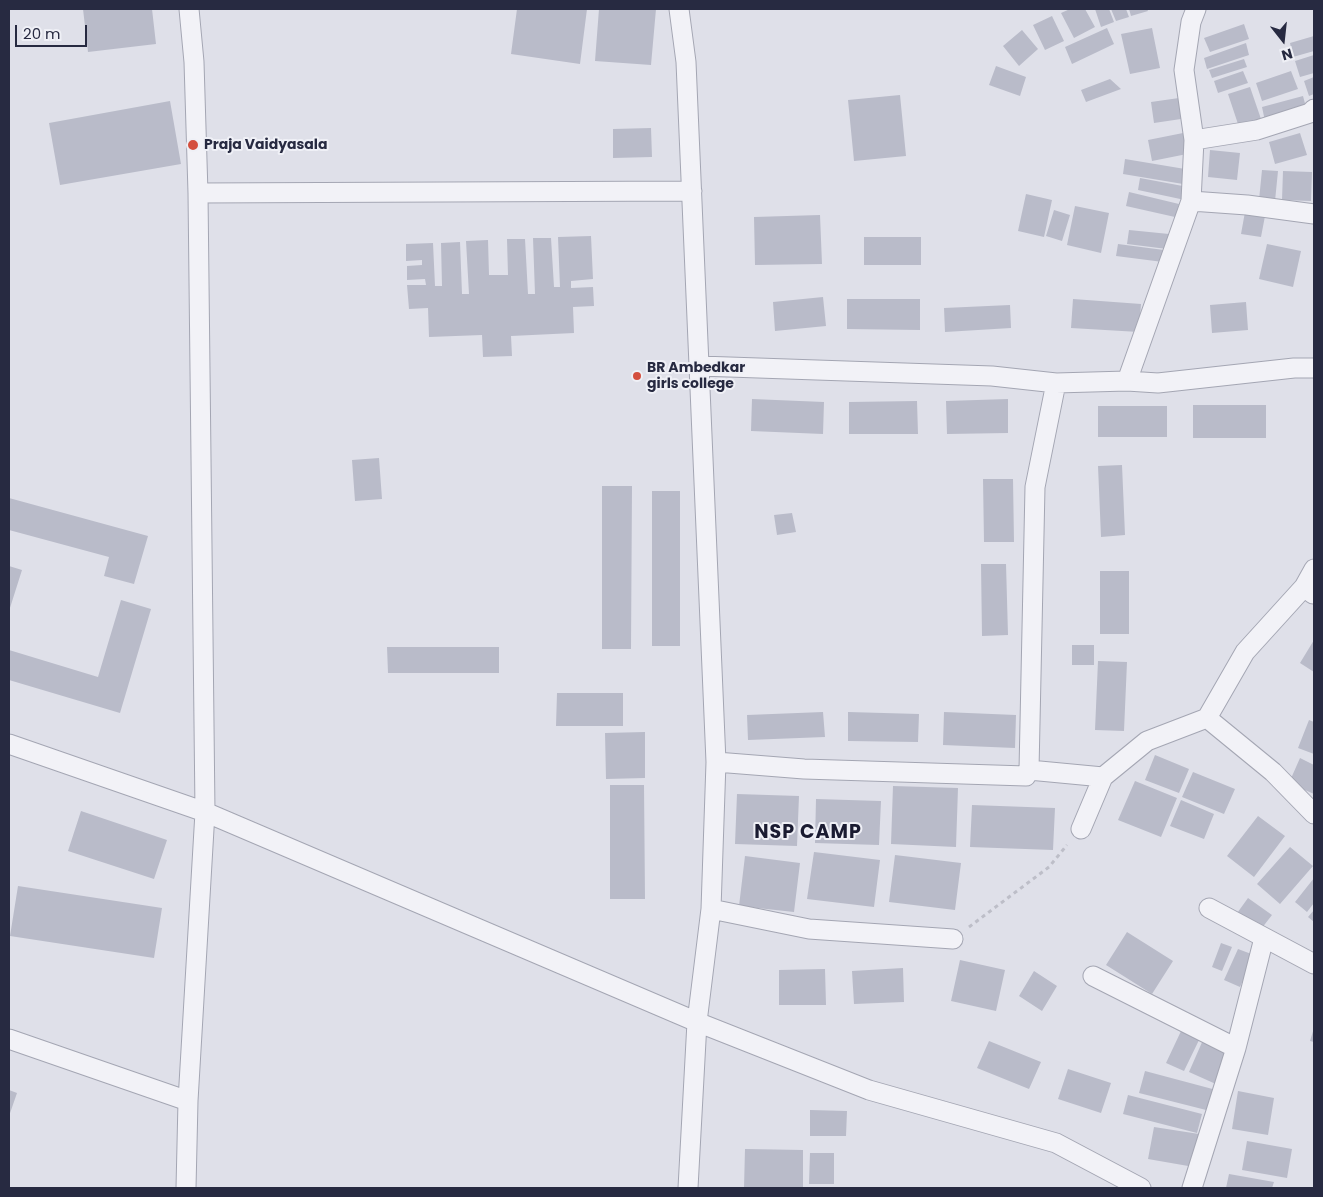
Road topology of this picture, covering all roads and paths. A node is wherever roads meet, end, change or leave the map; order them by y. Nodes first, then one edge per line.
1 (189, 9) edge
2 (678, 9) edge
3 (1196, 9) edge
4 (1314, 109) edge
5 (1194, 140) junction
6 (692, 191) junction
7 (198, 194) junction
8 (1191, 201) junction
9 (1314, 214) edge
10 (700, 366) junction
11 (1314, 368) edge
12 (1127, 381) junction
13 (1056, 383) junction
14 (1314, 569) edge
15 (1309, 591) edge
16 (1206, 718) junction
17 (9, 744) edge
18 (716, 762) junction
19 (1029, 770) junction
20 (1103, 777) junction
21 (205, 812) junction
22 (1314, 814) edge
23 (1081, 829) joint
24 (1209, 908) dead end
25 (712, 909) junction
26 (1264, 938) junction
27 (953, 939) joint
28 (1314, 964) edge
29 (1093, 976) dead end
30 (697, 1022) junction
31 (9, 1039) edge
32 (1236, 1048) junction
33 (188, 1101) junction
34 (186, 1188) edge
35 (688, 1188) edge
36 (1141, 1188) edge
37 (1192, 1188) edge

1 - 7 street
2 - 6 street
3 - 5 street
4 - 5 street
5 - 8 street
6 - 7 street
6 - 10 street
7 - 21 street
8 - 9 street
8 - 12 street
10 - 13 street
10 - 18 street
11 - 12 street
12 - 13 street
13 - 19 street
14 - 15 street
15 - 16 street
16 - 20 street
16 - 22 street
17 - 21 street
18 - 19 street
18 - 25 street
19 - 20 street
20 - 23 street
21 - 30 street
21 - 33 street
23 - 27 path
24 - 26 street
25 - 27 street
25 - 30 street
26 - 28 street
26 - 32 street
29 - 32 street
30 - 35 street
30 - 36 street
31 - 33 street
32 - 37 street
33 - 34 street

